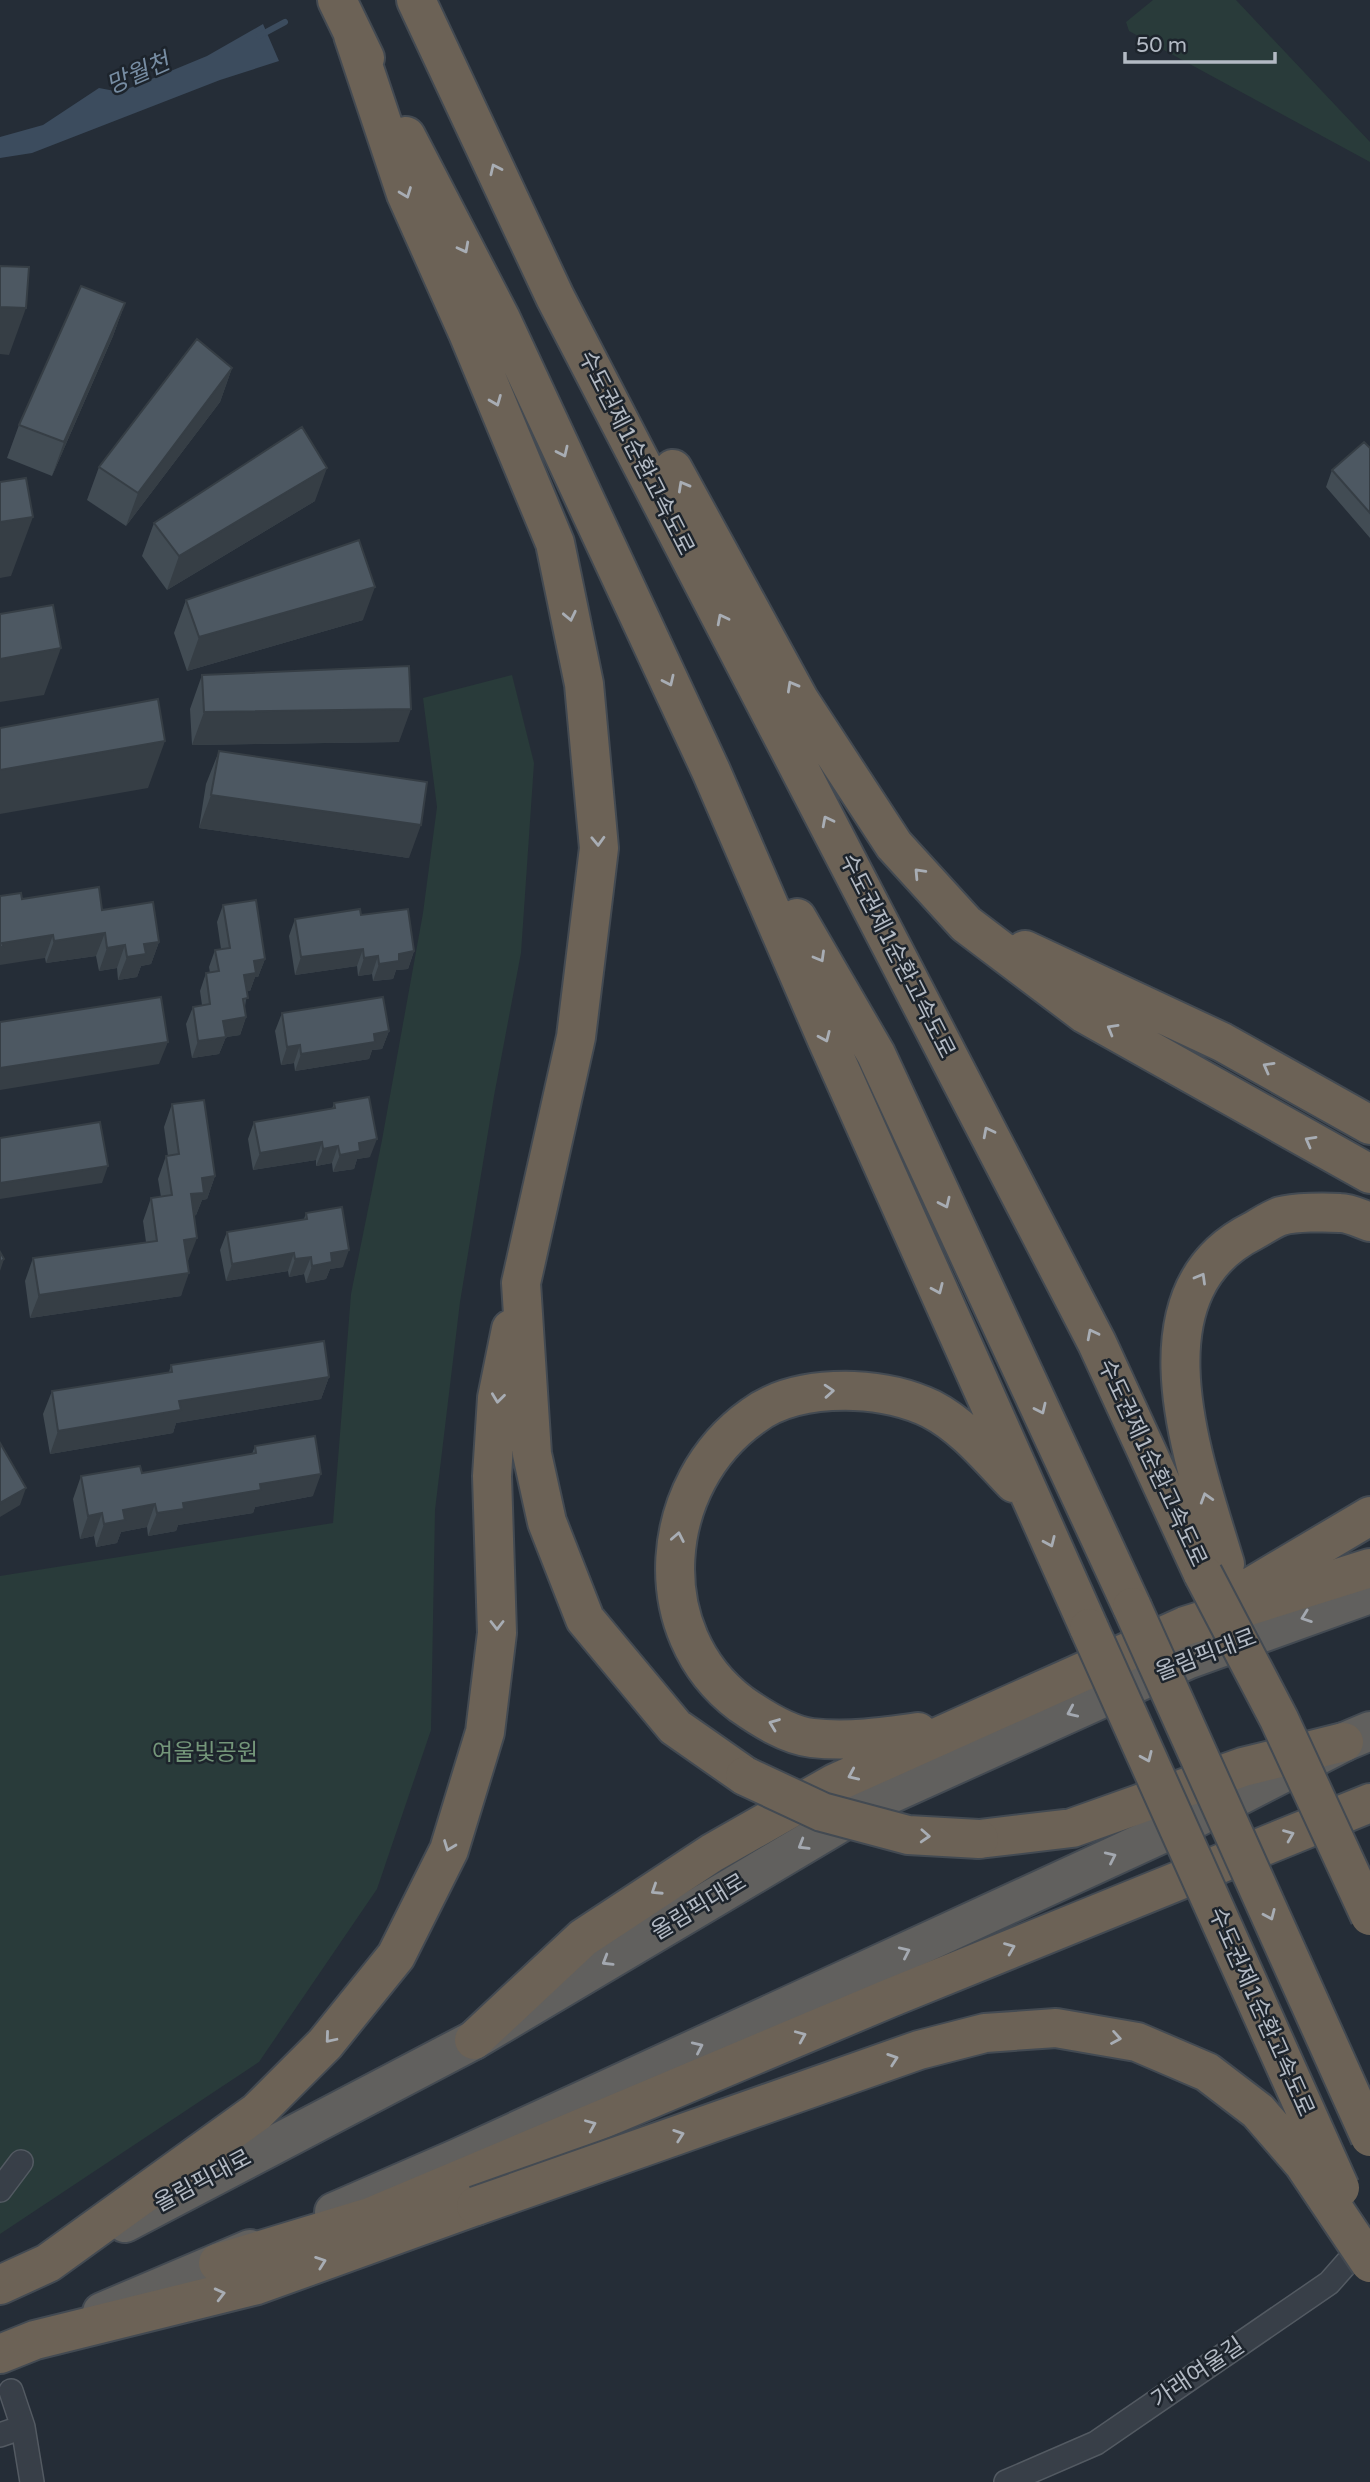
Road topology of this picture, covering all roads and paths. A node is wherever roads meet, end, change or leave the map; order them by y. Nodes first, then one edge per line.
1 (337, 0) edge
2 (416, 0) edge
3 (353, 35) junction
4 (555, 297) junction
5 (711, 771) junction
6 (965, 924) junction
7 (1370, 1125) edge
8 (1370, 1174) edge
9 (1370, 1222) edge
10 (521, 1283) junction
11 (1033, 1502) junction
12 (1370, 1516) edge
13 (1370, 1568) edge
14 (1214, 1569) junction
15 (1370, 1594) edge
16 (1185, 1626) junction
17 (962, 1726) junction
18 (1357, 1737) edge
19 (1370, 1803) edge
20 (1370, 1916) edge
21 (474, 2040) junction
22 (1370, 2137) edge
23 (21, 2162) dead end
24 (0, 2190) edge
25 (1370, 2236) edge
26 (1370, 2254) edge
27 (48, 2263) junction
28 (218, 2263) junction
29 (1370, 2263) edge
30 (0, 2286) edge
31 (35, 2340) junction
32 (0, 2354) edge
33 (11, 2392) dead end
34 (23, 2427) junction
35 (0, 2435) edge
36 (32, 2482) edge
37 (1006, 2482) edge

1 - 3 highway, 수도권제1순환고속도로
4 -> 2 highway, 수도권제1순환고속도로
3 -> 5 highway, 수도권제1순환고속도로
3 -> 10 highway
6 -> 4 highway
14 -> 4 highway, 수도권제1순환고속도로
5 -> 11 highway, 수도권제1순환고속도로
5 -> 22 highway, 수도권제1순환고속도로, bridge
7 -> 6 highway
8 -> 6 highway
14 -> 9 highway
10 -> 18 highway, bridge
10 -> 27 highway
17 -> 11 highway
11 -> 26 highway, 수도권제1순환고속도로, bridge
12 - 16 highway
13 - 16 highway
14 - 20 highway, bridge
15 -> 21 highway, 올림픽대로
16 - 17 highway
17 -> 21 highway
28 -> 18 highway
28 -> 19 highway
21 - 27 highway, 올림픽대로
23 - 24 street
25 - 37 street, 가래여울길
27 - 30 highway
28 - 31 highway
31 -> 29 highway, bridge
31 - 32 highway
33 - 34 street
34 - 35 street
34 - 36 street

